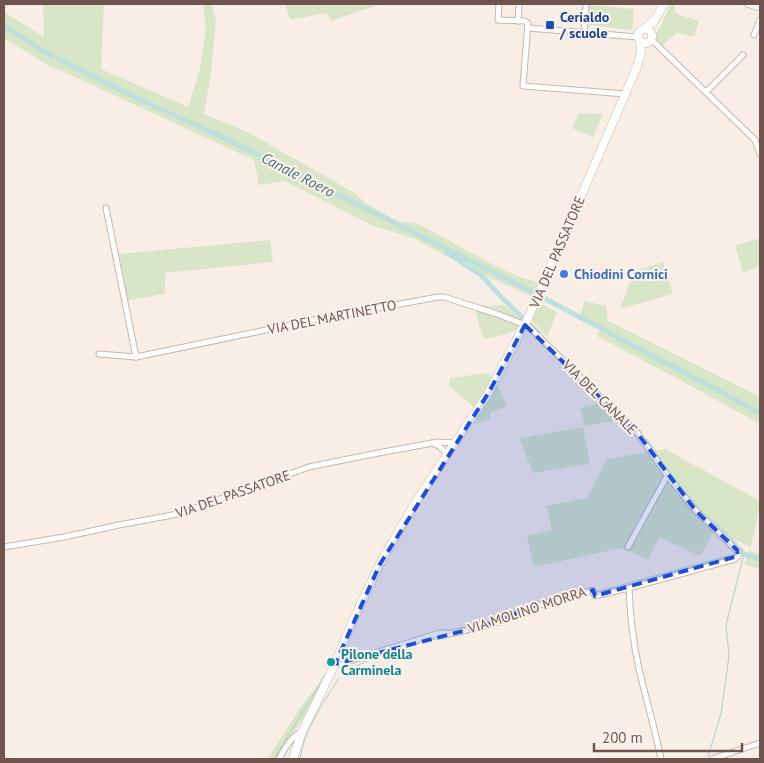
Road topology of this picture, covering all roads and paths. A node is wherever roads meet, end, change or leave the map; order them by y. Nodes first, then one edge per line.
1 (499, 4) edge
2 (519, 4) edge
3 (586, 4) edge
4 (664, 4) edge
5 (747, 4) edge
6 (760, 8) edge
7 (760, 20) edge
8 (518, 21) junction
9 (528, 28) junction
10 (584, 32) junction
11 (754, 35) dead end
12 (645, 37) junction
13 (743, 55) dead end
14 (706, 92) junction
15 (626, 94) junction
16 (760, 154) edge
17 (106, 208) dead end
18 (525, 325) junction
19 (99, 354) dead end
20 (136, 357) junction
21 (432, 443) junction
22 (454, 443) junction
23 (447, 454) junction
24 (667, 476) junction
25 (4, 547) edge
26 (628, 547) dead end
27 (737, 550) joint
28 (629, 588) junction
29 (335, 664) junction
30 (302, 732) junction
31 (760, 743) edge
32 (279, 759) edge
33 (293, 759) edge
34 (661, 759) edge
35 (712, 759) edge

1 - 8 street
2 - 8 street
3 - 10 street
4 - 12 street, VIA DEL PASSATORE
5 - 6 street
7 - 11 street
8 - 9 street
9 - 10 street
9 - 15 street
10 - 12 street
12 - 14 street
12 - 15 street, VIA DEL PASSATORE
13 - 14 street
14 - 16 street
15 - 18 street, VIA DEL PASSATORE
17 - 20 street
18 - 20 street, VIA DEL MARTINETTO
18 - 22 street, VIA DEL PASSATORE
18 - 24 street, VIA DEL CANALE
19 - 20 street, VIA DEL MARTINETTO
21 - 22 street, VIA DEL PASSATORE
21 - 23 street
21 - 25 street, VIA DEL PASSATORE
22 - 23 street, VIA DEL PASSATORE
23 - 29 street, VIA DEL PASSATORE
24 - 26 street
24 - 27 street, VIA DEL CANALE
27 - 28 street, VIA MOLINO MORRA
28 - 29 street, VIA MOLINO MORRA
28 - 34 street
29 - 30 street, VIA DEL PASSATORE
30 - 32 street
30 - 33 street, VIA DEL PASSATORE
31 - 35 street

